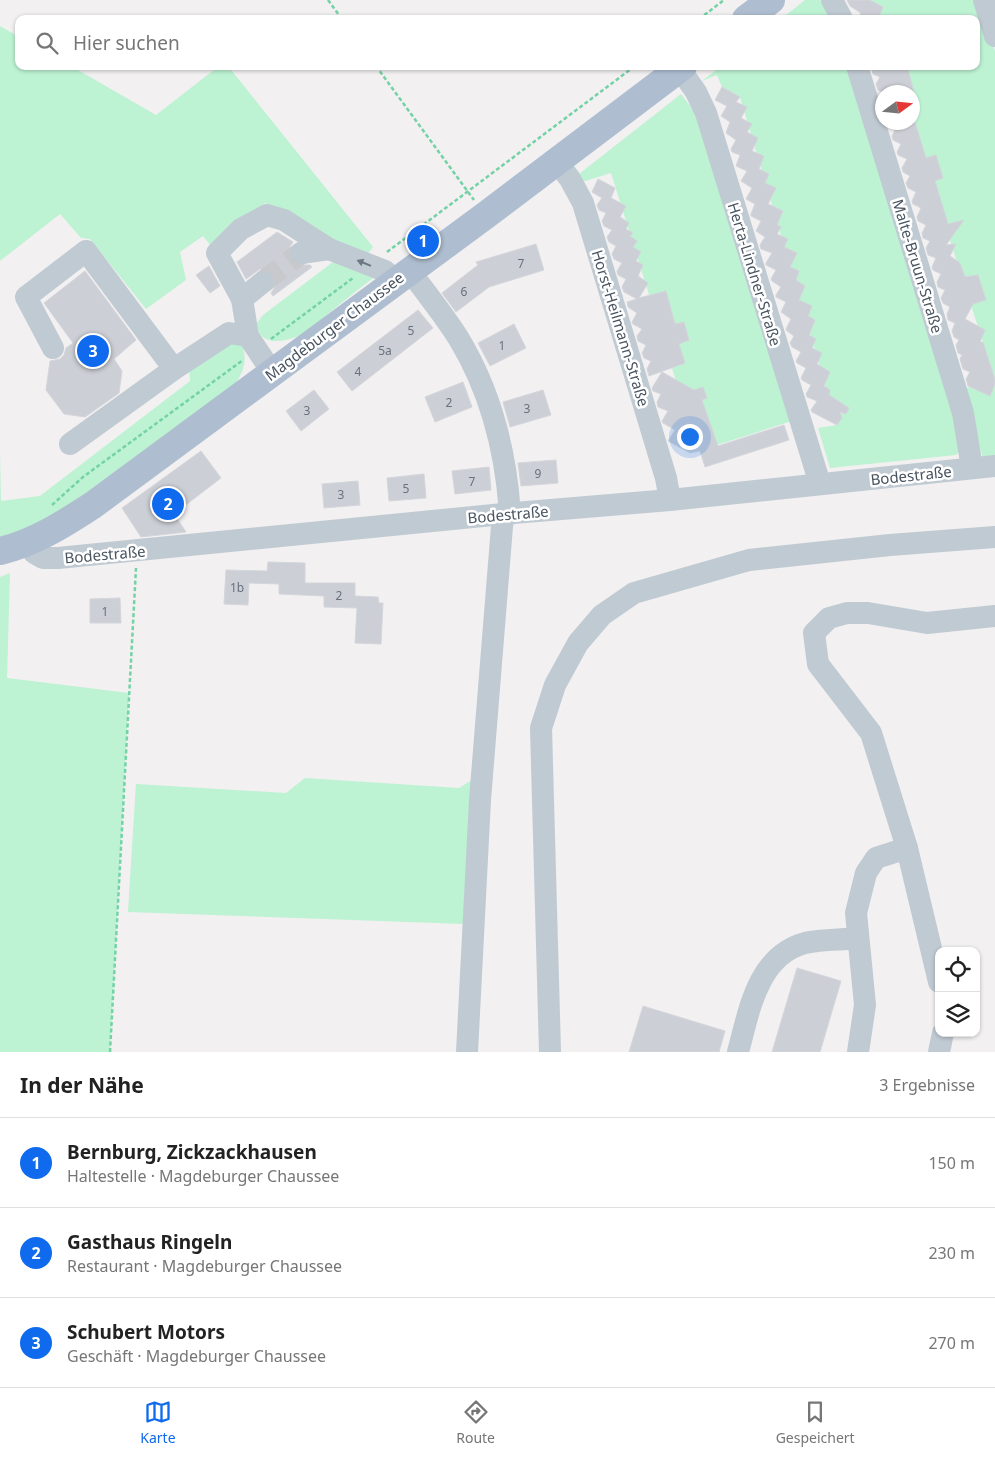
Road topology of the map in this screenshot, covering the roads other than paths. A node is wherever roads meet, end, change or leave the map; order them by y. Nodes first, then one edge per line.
1 (771, 0) edge
2 (832, 0) edge
3 (984, 0) edge
4 (751, 15) edge
5 (840, 15) edge
6 (995, 36) edge
7 (678, 70) edge
8 (682, 70) edge
9 (858, 70) edge
10 (556, 162) junction
11 (329, 249) junction
12 (305, 258) tunnel mouth
13 (402, 276) junction
14 (267, 287) tunnel mouth
15 (243, 305) junction
16 (252, 343) junction
17 (53, 348) dead end
18 (174, 368) junction
19 (272, 372) junction
20 (70, 444) dead end
21 (995, 466) edge
22 (972, 468) junction
23 (820, 484) junction
24 (670, 500) junction
25 (506, 514) junction
26 (995, 537) edge
27 (29, 542) junction
28 (0, 551) edge
29 (995, 616) edge
30 (907, 848) junction
31 (858, 938) junction
32 (935, 965) edge
33 (942, 1037) edge
34 (467, 1052) edge
35 (550, 1052) edge
36 (738, 1052) edge
37 (858, 1052) edge
38 (940, 1052) edge

1 - 4 main road
2 - 5 street
3 - 6 street
7 - 10 main road, Magdeburger Chaussee
8 - 23 street, Herta-Lindner-Straße
9 - 22 street, Malte-Bruun-Straße
10 - 13 main road, Magdeburger Chaussee
10 - 24 street, Horst-Heilmann-Straße
11 - 12 street
13 -> 11 street
11 - 15 street
13 - 19 main road, Magdeburger Chaussee
13 - 25 street
14 - 15 street
15 - 16 street
16 - 18 street
16 - 19 street
17 - 18 street
18 - 20 street
19 - 27 main road, Magdeburger Chaussee
21 - 22 street, Bodestraße
22 - 23 street, Bodestraße
23 - 24 street, Bodestraße
24 - 25 street, Bodestraße
25 - 27 street, Bodestraße
25 - 34 street
26 - 35 street
27 - 28 main road, Magdeburger Chaussee
29 - 30 street
30 - 31 street
30 - 32 street
31 - 36 street
31 - 37 street
33 - 38 street

